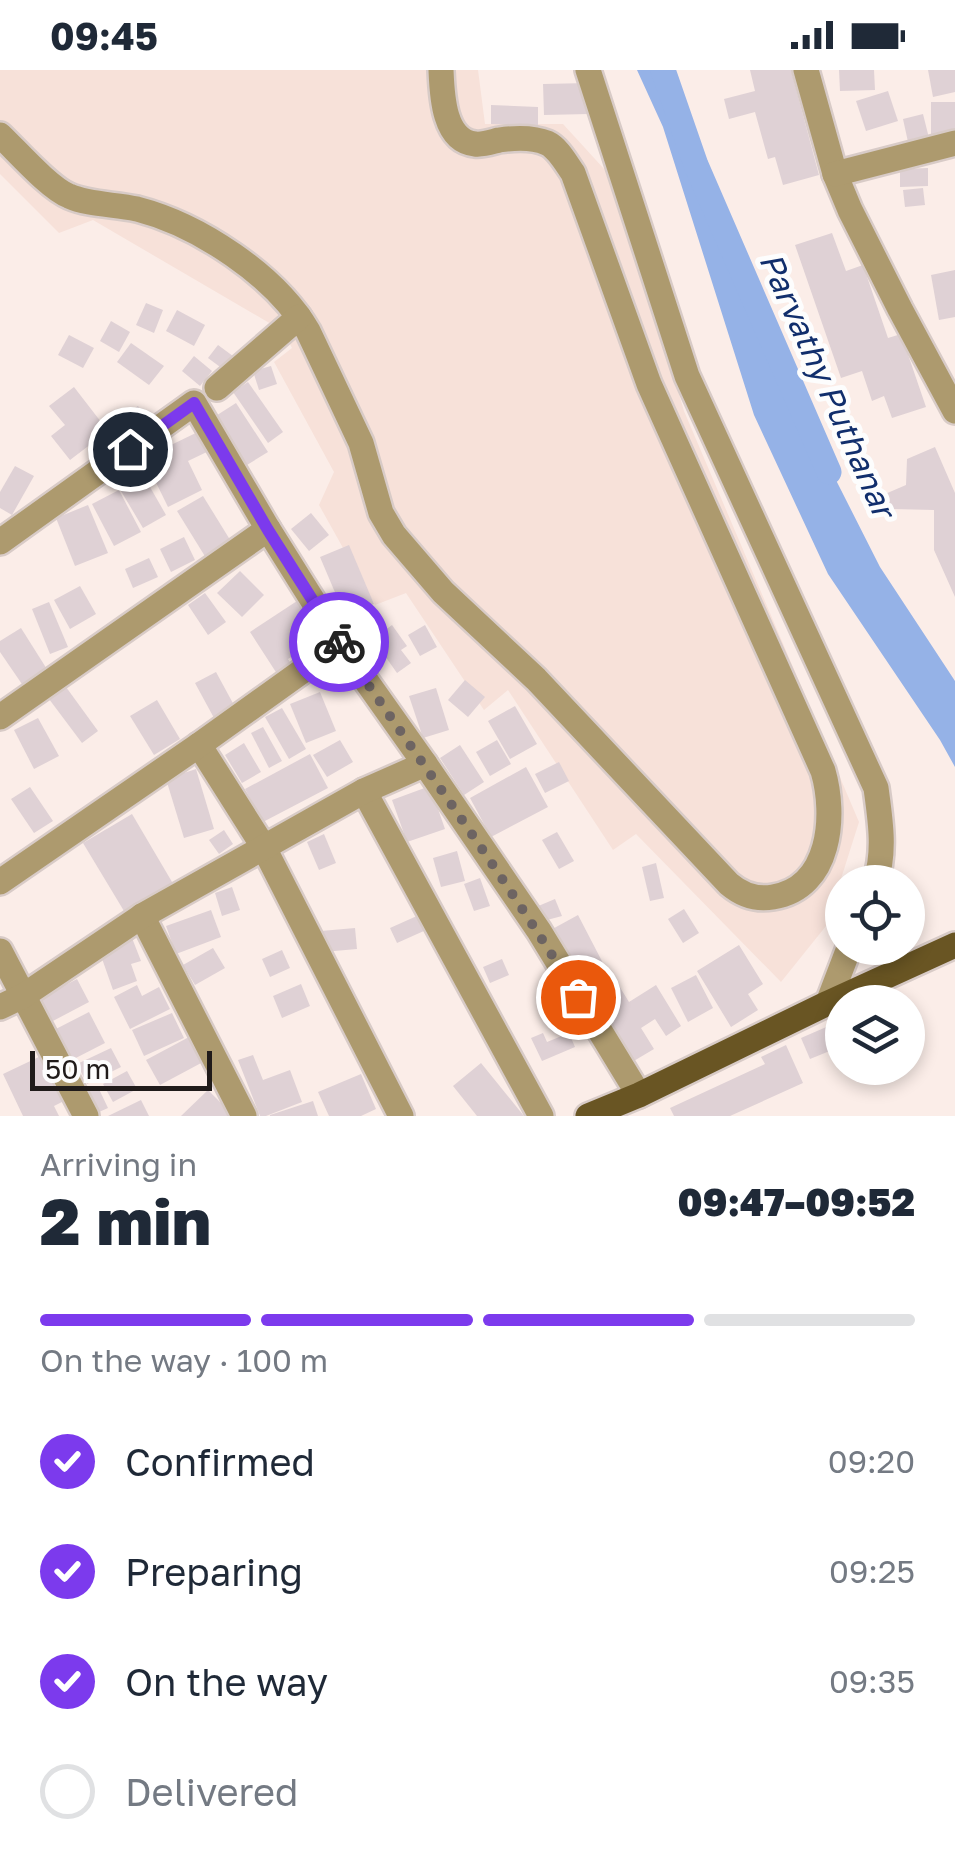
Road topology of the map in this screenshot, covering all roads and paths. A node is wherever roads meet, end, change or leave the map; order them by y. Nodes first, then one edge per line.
1 (441, 70) edge
2 (588, 70) edge
3 (806, 70) edge
4 (0, 135) edge
5 (955, 143) edge
6 (836, 174) junction
7 (299, 316) junction
8 (218, 388) dead end
9 (955, 411) edge
10 (268, 530) junction
11 (0, 542) edge
12 (340, 644) junction
13 (0, 717) edge
14 (199, 745) junction
15 (425, 764) junction
16 (364, 791) junction
17 (264, 846) junction
18 (879, 865) edge
19 (0, 882) edge
20 (142, 916) junction
21 (955, 945) edge
22 (0, 951) edge
23 (867, 985) edge
24 (12, 1002) edge
25 (825, 1004) edge
26 (638, 1095) junction
27 (86, 1116) edge
28 (244, 1116) edge
29 (400, 1116) edge
30 (542, 1116) edge
31 (588, 1116) edge

1 - 7 street
2 - 18 street
3 - 6 street
4 - 7 street
5 - 6 street
6 - 9 street
7 - 8 street
10 - 11 street
10 - 12 street
10 - 13 street
12 - 14 street
12 - 15 street
14 - 17 street
14 - 19 street
15 - 16 street
15 - 26 street
16 - 17 street
16 - 30 street
17 - 20 street
17 - 29 street
20 - 24 street
20 - 28 street
21 - 23 main road
22 - 24 street
24 - 27 street
25 - 26 main road
26 - 31 main road

